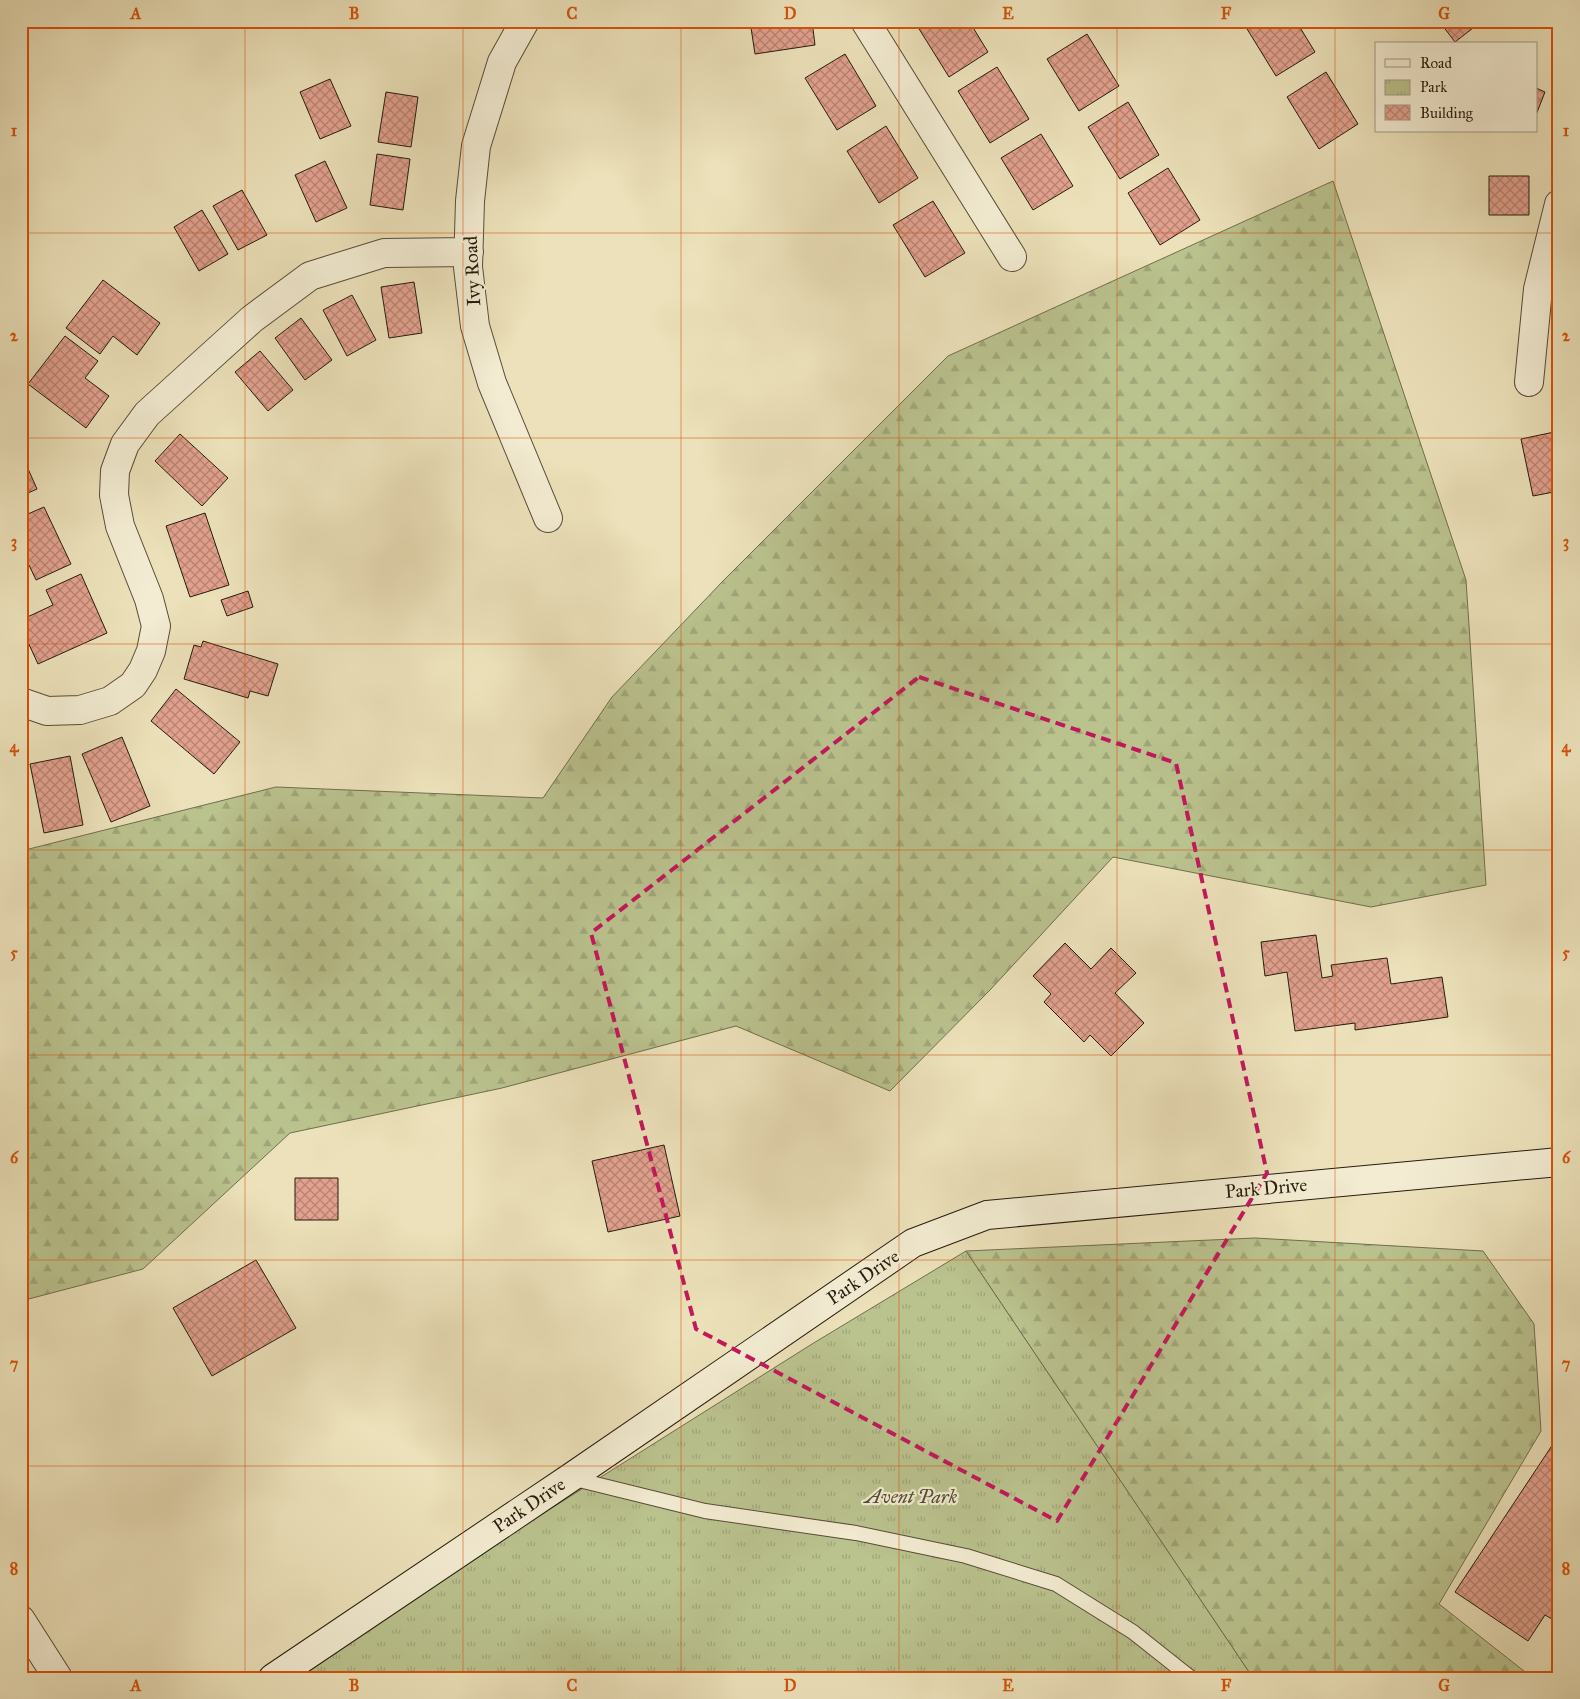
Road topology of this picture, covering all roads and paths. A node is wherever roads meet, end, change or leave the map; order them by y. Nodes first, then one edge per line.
1 (525, 21) edge
2 (865, 21) edge
3 (1559, 204) edge
4 (469, 252) junction
5 (1012, 257) dead end
6 (1529, 382) dead end
7 (548, 518) dead end
8 (21, 702) edge
9 (1559, 1162) edge
10 (570, 1478) junction
11 (21, 1620) edge
12 (58, 1678) edge
13 (273, 1678) edge
14 (1192, 1678) edge

1 - 4 street, Ivy Road
2 - 5 street
3 - 6 street
4 - 7 street, Ivy Road
4 - 8 street
9 - 10 street, Park Drive
10 - 13 street, Park Drive
10 - 14 lane
11 - 12 street

